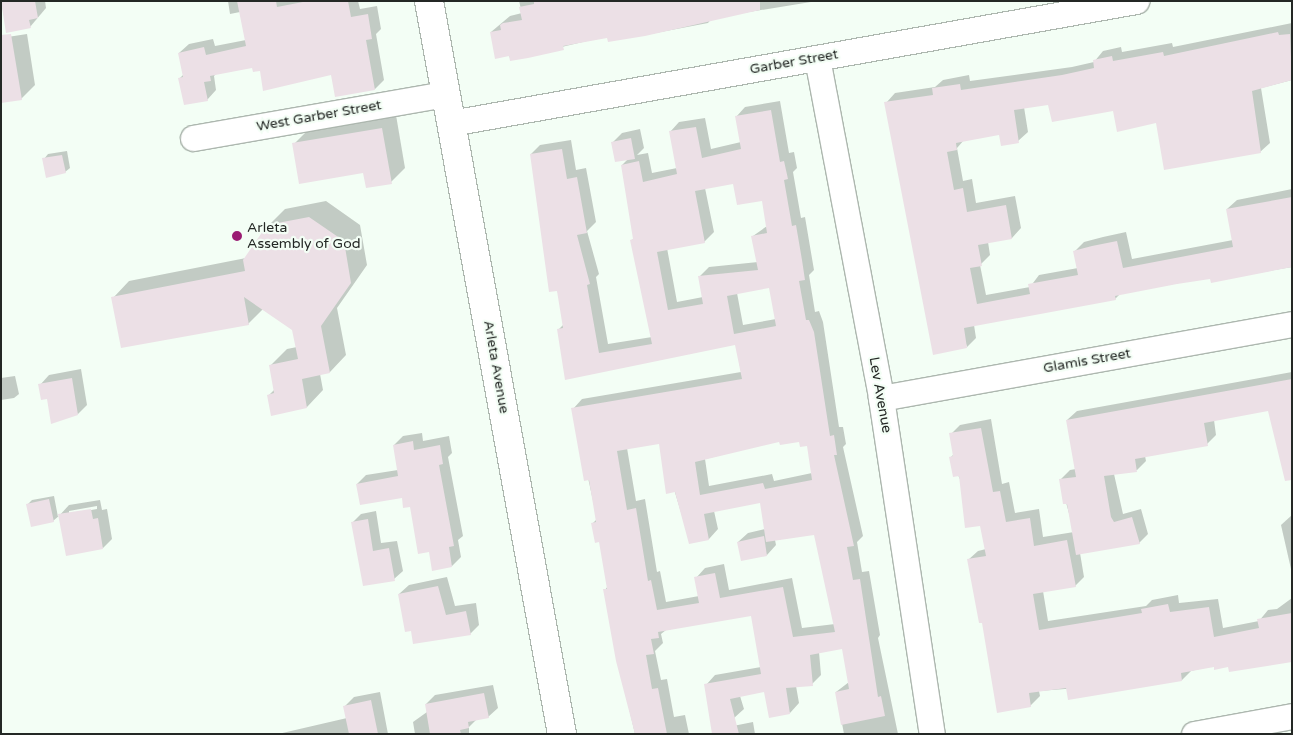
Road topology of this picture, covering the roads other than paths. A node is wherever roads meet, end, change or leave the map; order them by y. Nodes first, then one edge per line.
1 (429, 1) edge
2 (1136, 1) edge
3 (817, 58) junction
4 (446, 94) junction
5 (451, 123) junction
6 (193, 138) dead end
7 (1292, 324) edge
8 (881, 398) junction
9 (1292, 716) edge
10 (562, 734) edge
11 (932, 734) edge
12 (1194, 734) edge

1 - 4 main road, Arleta Avenue
2 - 3 street, Garber Street
3 - 5 street, Garber Street
3 - 8 street, Lev Avenue
4 - 5 main road, Arleta Avenue
4 - 6 street, West Garber Street
5 - 10 main road, Arleta Avenue
7 - 8 street, Glamis Street
8 - 11 street, Lev Avenue
9 - 12 street

